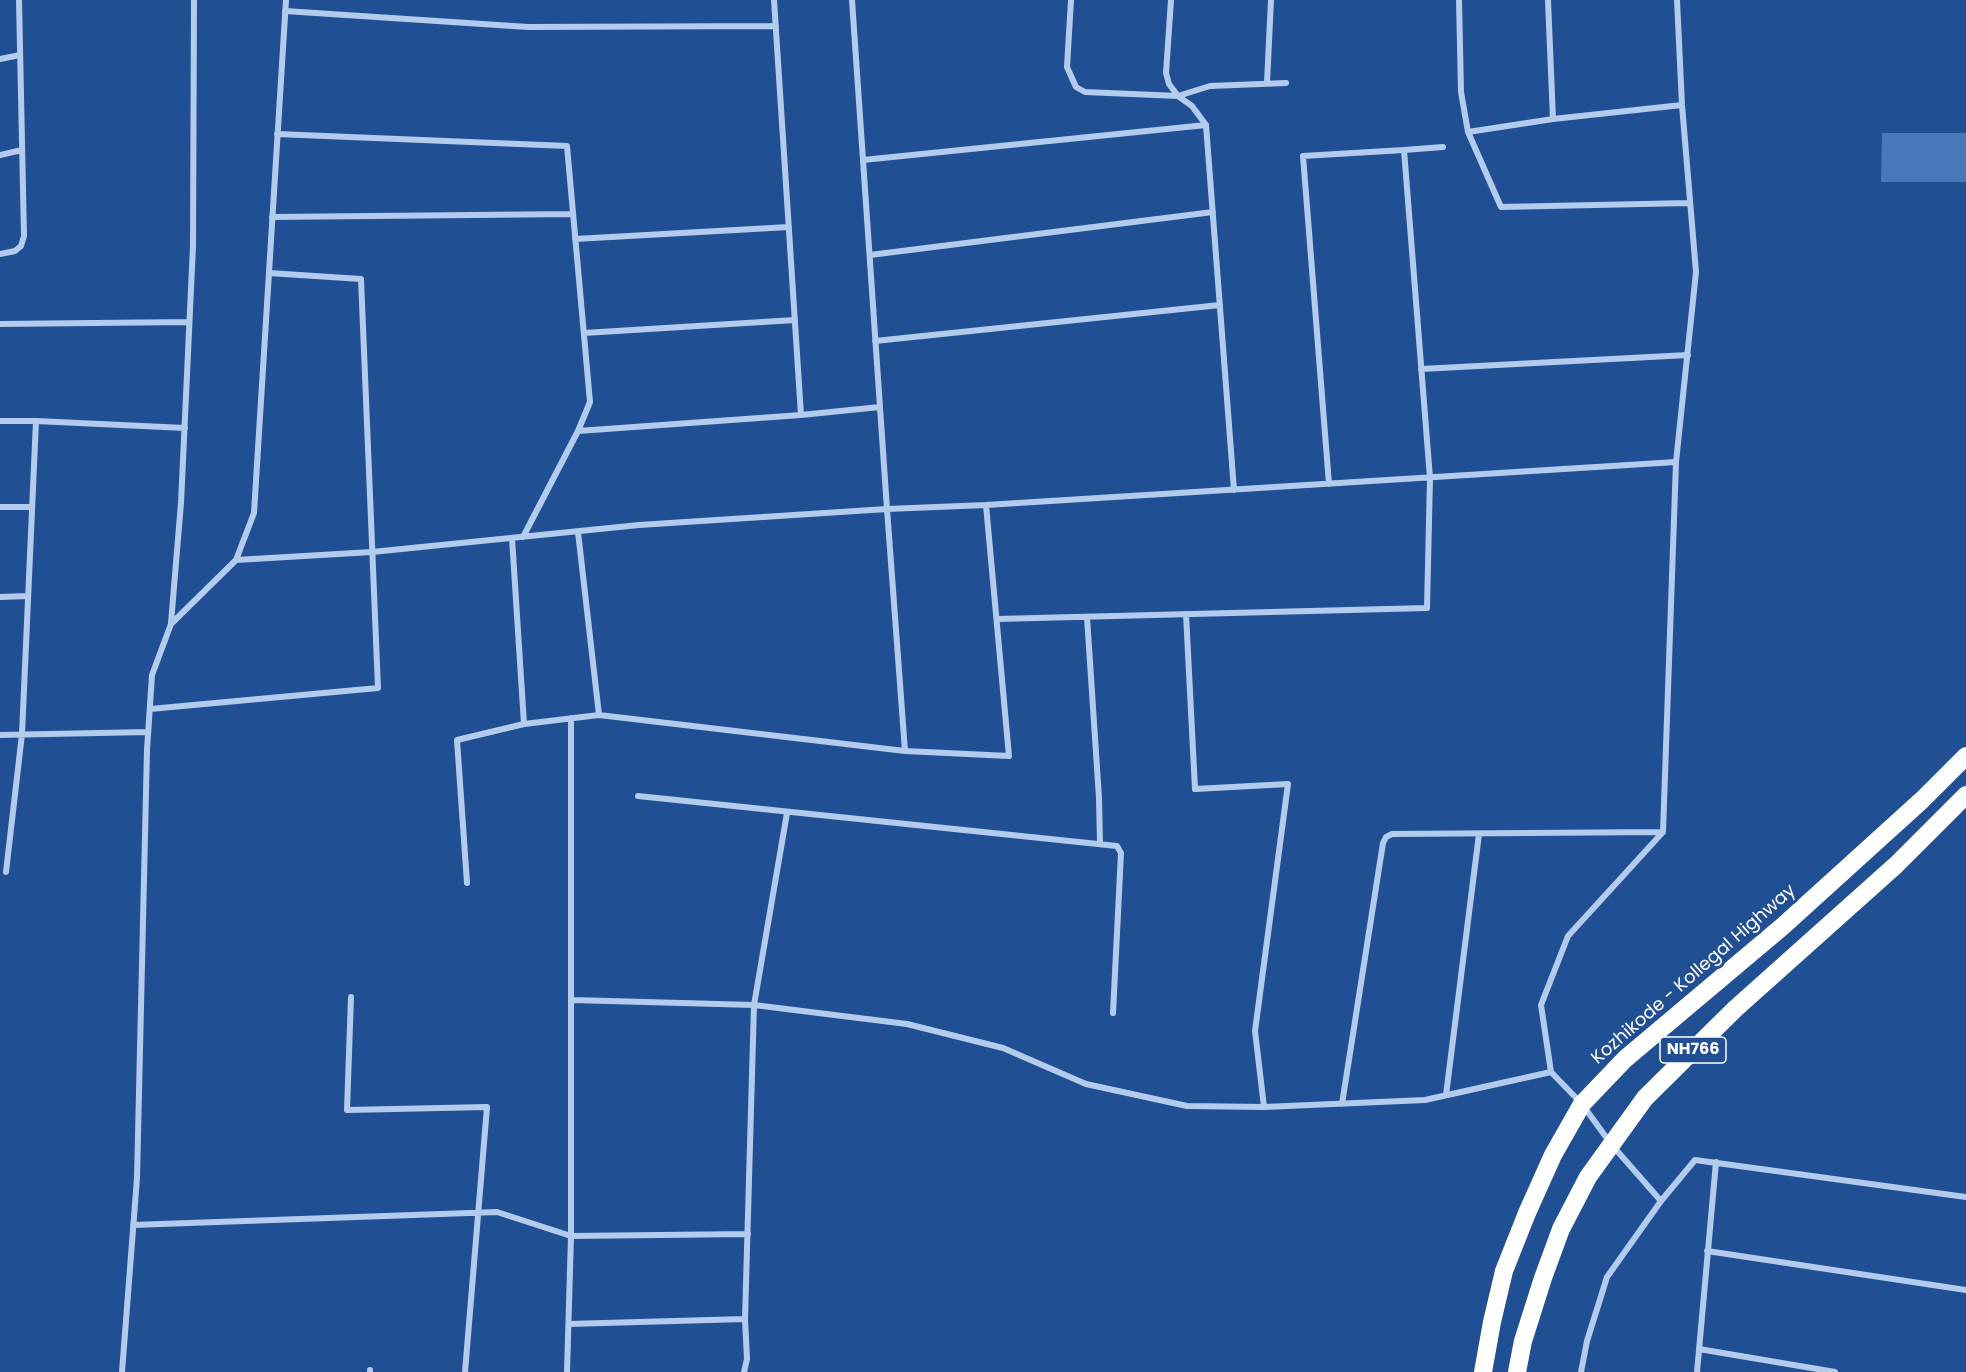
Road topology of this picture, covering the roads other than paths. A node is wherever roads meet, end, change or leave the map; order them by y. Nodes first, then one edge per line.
1 (19, 0) edge
2 (194, 0) edge
3 (286, 0) edge
4 (774, 0) edge
5 (852, 0) edge
6 (1071, 0) edge
7 (1171, 0) edge
8 (1271, 0) edge
9 (1459, 0) edge
10 (1548, 0) edge
11 (1677, 0) edge
12 (285, 11) junction
13 (776, 26) junction
14 (20, 55) junction
15 (0, 59) edge
16 (1267, 83) junction
17 (1286, 83) dead end
18 (1178, 96) junction
19 (1682, 105) junction
20 (1553, 119) junction
21 (1206, 125) junction
22 (1468, 132) junction
23 (277, 134) junction
24 (1443, 147) dead end
25 (22, 150) junction
26 (1404, 150) junction
27 (0, 155) edge
28 (863, 160) junction
29 (1690, 202) junction
30 (1213, 212) junction
31 (573, 214) junction
32 (272, 217) junction
33 (789, 227) junction
34 (575, 239) junction
35 (0, 254) edge
36 (870, 255) junction
37 (269, 273) junction
38 (1220, 305) junction
39 (795, 320) junction
40 (189, 322) junction
41 (0, 324) edge
42 (584, 333) junction
43 (875, 340) junction
44 (1688, 355) junction
45 (1421, 369) junction
46 (880, 406) junction
47 (801, 415) junction
48 (0, 421) edge
49 (36, 421) junction
50 (184, 428) junction
51 (578, 431) junction
52 (1676, 462) junction
53 (1430, 478) junction
54 (1329, 484) junction
55 (1234, 490) junction
56 (987, 505) junction
57 (0, 507) edge
58 (32, 507) junction
59 (887, 509) junction
60 (578, 532) junction
61 (523, 537) junction
62 (512, 538) junction
63 (372, 552) junction
64 (236, 560) junction
65 (28, 596) junction
66 (0, 597) edge
67 (1186, 614) junction
68 (1087, 617) junction
69 (997, 619) junction
70 (171, 624) junction
71 (150, 709) junction
72 (599, 715) junction
73 (572, 718) junction
74 (524, 724) junction
75 (148, 732) junction
76 (22, 734) junction
77 (0, 735) edge
78 (905, 751) junction
79 (1966, 756) edge
80 (1966, 795) edge
81 (638, 796) dead end
82 (787, 813) junction
83 (1663, 832) junction
84 (1479, 834) junction
85 (1100, 843) junction
86 (6, 873) dead end
87 (467, 883) dead end
88 (351, 997) dead end
89 (572, 1000) junction
90 (754, 1005) junction
91 (1113, 1013) dead end
92 (1551, 1072) junction
93 (1446, 1095) junction
94 (1342, 1104) junction
95 (1582, 1104) junction
96 (1264, 1107) junction
97 (1611, 1144) junction
98 (1716, 1162) junction
99 (1966, 1197) edge
100 (1661, 1201) junction
101 (478, 1213) junction
102 (133, 1225) junction
103 (748, 1234) junction
104 (571, 1236) junction
105 (1707, 1251) junction
106 (1966, 1290) edge
107 (746, 1319) junction
108 (569, 1324) junction
109 (1699, 1349) junction
110 (1802, 1370) edge
111 (122, 1372) edge
112 (465, 1372) edge
113 (567, 1372) edge
114 (744, 1372) edge
115 (1483, 1372) edge
116 (1517, 1372) edge
117 (1581, 1372) edge
118 (1697, 1372) edge
119 (1835, 1372) edge

1 - 14 street
2 - 40 street
3 - 12 street
4 - 13 street
5 - 28 street
6 - 18 street
7 - 18 street
8 - 16 street
9 - 22 street
10 - 20 street
11 - 19 street
12 - 13 street
12 - 23 street
13 - 33 street
14 - 15 street
14 - 25 street
16 - 17 street
16 - 18 street
18 - 21 street
19 - 20 street
19 - 29 street
20 - 22 street
21 - 28 street
21 - 30 street
22 - 29 street
23 - 31 street
23 - 32 street
24 - 26 street
25 - 27 street
25 - 35 street
26 - 45 street
26 - 54 street
28 - 36 street
29 - 44 street
30 - 36 street
30 - 38 street
31 - 32 street
31 - 34 street
32 - 37 street
33 - 34 street
33 - 39 street
34 - 42 street
36 - 43 street
37 - 63 street
37 - 64 street
38 - 43 street
38 - 55 street
39 - 42 street
39 - 47 street
40 - 41 street
40 - 50 street
42 - 51 street
43 - 46 street
44 - 45 street
44 - 52 street
45 - 53 street
46 - 47 street
46 - 59 street
47 - 51 street
48 - 49 street
49 - 50 street
49 - 58 street
50 - 70 street
51 - 61 street
52 - 53 street
52 - 83 street
53 - 54 street
53 - 67 street
54 - 55 street
55 - 56 street
56 - 59 street
56 - 69 street
57 - 58 street
58 - 65 street
59 - 60 street
59 - 78 street
60 - 61 street
60 - 72 street
61 - 62 street
62 - 63 street
62 - 74 street
63 - 64 street
63 - 71 street
64 - 70 street
65 - 66 street
65 - 76 street
67 - 68 street
67 - 96 street
68 - 69 street
68 - 85 street
69 - 78 street
70 - 71 street
71 - 75 street
72 - 73 street
72 - 78 street
73 - 74 street
73 - 89 street
74 - 87 street
75 - 76 street
75 - 102 street
76 - 77 street
76 - 86 street
79 - 95 highway, Kozhikode - Kollegal Highway
80 - 97 highway, NH766
81 - 82 street
82 - 85 street
82 - 90 street
83 - 84 street
83 - 92 street
84 - 93 street
84 - 94 street
85 - 91 street
88 - 101 street
89 - 90 street
89 - 104 street
90 - 96 street
90 - 103 street
92 - 93 street
92 - 95 street
93 - 94 street
94 - 96 street
95 - 97 street
95 - 115 highway, Kozhikode - Kollegal Highway
97 - 100 street
97 - 116 highway, NH766
98 - 99 street
98 - 100 street
98 - 105 street
100 - 117 street
101 - 102 street
101 - 104 street
101 - 112 street
102 - 111 street
103 - 104 street
103 - 107 street
104 - 108 street
105 - 106 street
105 - 109 street
107 - 108 street
107 - 114 street
108 - 113 street
109 - 110 street
109 - 118 street
110 - 119 street

